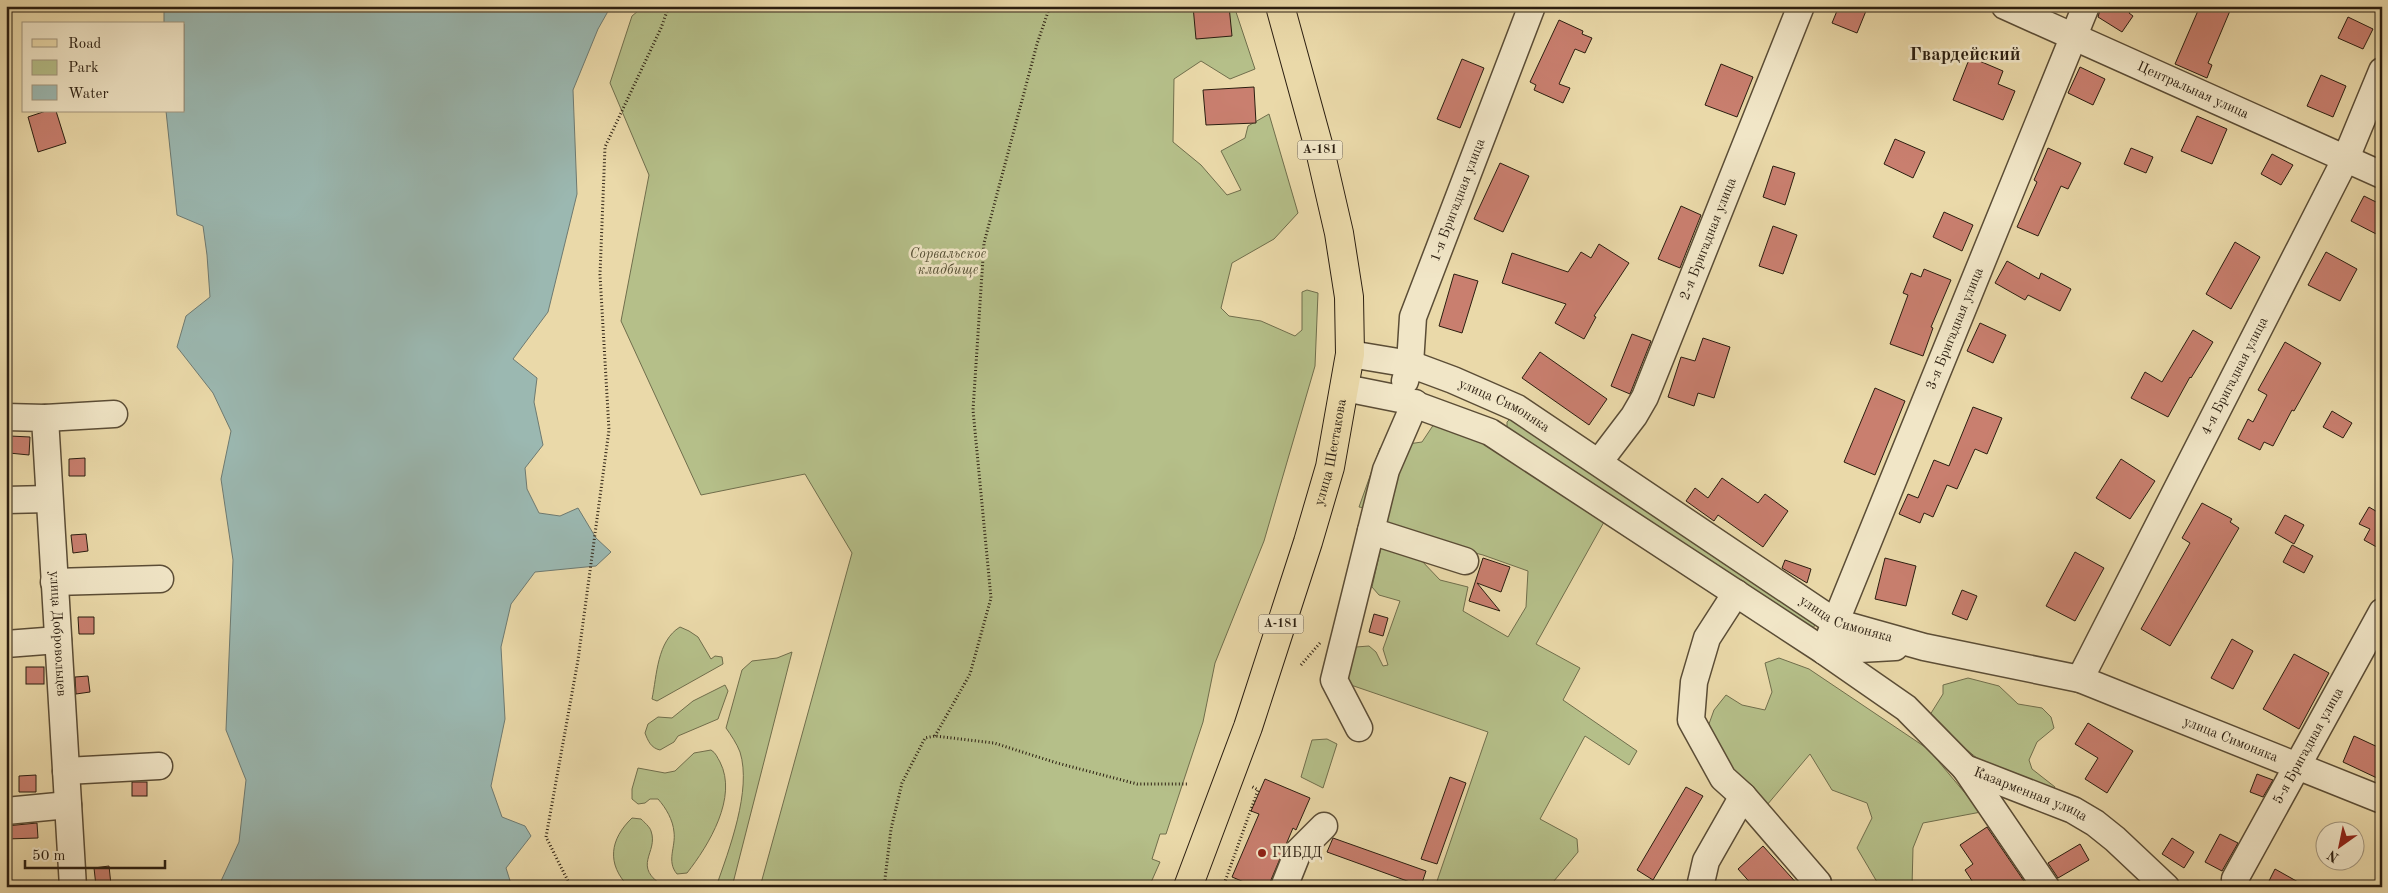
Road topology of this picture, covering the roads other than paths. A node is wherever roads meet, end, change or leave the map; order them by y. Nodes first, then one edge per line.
1 (1280, 6) edge
2 (1532, 6) edge
3 (1801, 6) edge
4 (2005, 6) edge
5 (2086, 6) edge
6 (2074, 36) junction
7 (2382, 71) edge
8 (2346, 158) junction
9 (2382, 175) edge
10 (1350, 354) junction
11 (1410, 364) junction
12 (1345, 388) junction
13 (1407, 401) junction
14 (114, 414) dead end
15 (6, 417) edge
16 (45, 418) junction
17 (1599, 462) junction
18 (50, 499) junction
19 (6, 500) edge
20 (1371, 531) junction
21 (1465, 561) dead end
22 (160, 579) dead end
23 (54, 582) junction
24 (1736, 593) junction
25 (2382, 612) edge
26 (1835, 622) junction
27 (58, 640) junction
28 (6, 644) edge
29 (1924, 647) junction
30 (1857, 648) junction
31 (1824, 651) junction
32 (2080, 678) junction
33 (1892, 698) junction
34 (1359, 728) dead end
35 (159, 766) dead end
36 (2296, 767) junction
37 (1965, 768) junction
38 (66, 771) junction
39 (1743, 796) junction
40 (2382, 800) edge
41 (68, 805) junction
42 (6, 811) edge
43 (1324, 826) dead end
44 (2235, 879) dead end
45 (1818, 883) dead end
46 (73, 887) edge
47 (1188, 887) edge
48 (1284, 887) edge
49 (1700, 887) edge
50 (2046, 887) edge
51 (2166, 887) edge

1 - 10 main road, улица Шестакова / А-181
2 - 11 street, 1-я Бригадная улица
3 - 17 street, 2-я Бригадная улица
4 - 6 street, Центральная улица
5 - 6 street, 3-я Бригадная улица
6 - 8 street, Центральная улица
6 - 26 street, 3-я Бригадная улица
7 - 8 street, 4-я Бригадная улица
8 - 9 street, Центральная улица
8 - 32 street, 4-я Бригадная улица
10 - 11 street, улица Симоняка
10 - 12 main road, улица Шестакова / А-181
11 - 13 street, 1-я Бригадная улица
11 - 17 street, улица Симоняка
12 - 13 street, улица Симоняка
12 - 47 main road, улица Шестакова / А-181
13 - 20 street, 1-я Бригадная улица
13 - 24 street, улица Симоняка
14 - 16 street
15 - 16 street
16 - 18 street, улица Добровольцев
17 - 26 street, улица Симоняка
18 - 19 street
18 - 23 street, улица Добровольцев
20 - 21 street
20 - 34 street, 1-я Бригадная улица
22 - 23 street
23 - 27 street, улица Добровольцев
24 - 31 street, улица Симоняка
24 - 39 street
25 - 36 street, 5-я Бригадная улица
26 - 29 street, улица Симоняка
26 - 30 street
26 - 31 street, 3-я Бригадная улица
27 - 28 street
27 - 38 street, улица Добровольцев
29 - 30 street
29 - 32 street, улица Симоняка
30 - 31 street
30 - 33 street
31 - 33 street, Казарменная улица
32 - 36 street, улица Симоняка
33 - 37 street, Казарменная улица
35 - 38 street
36 - 40 street, улица Симоняка
36 - 44 street, 5-я Бригадная улица
37 - 50 street
37 - 51 street, Казарменная улица
38 - 41 street, улица Добровольцев
39 - 45 street
39 - 49 street
41 - 42 street
41 - 46 street, улица Добровольцев
43 - 48 street

